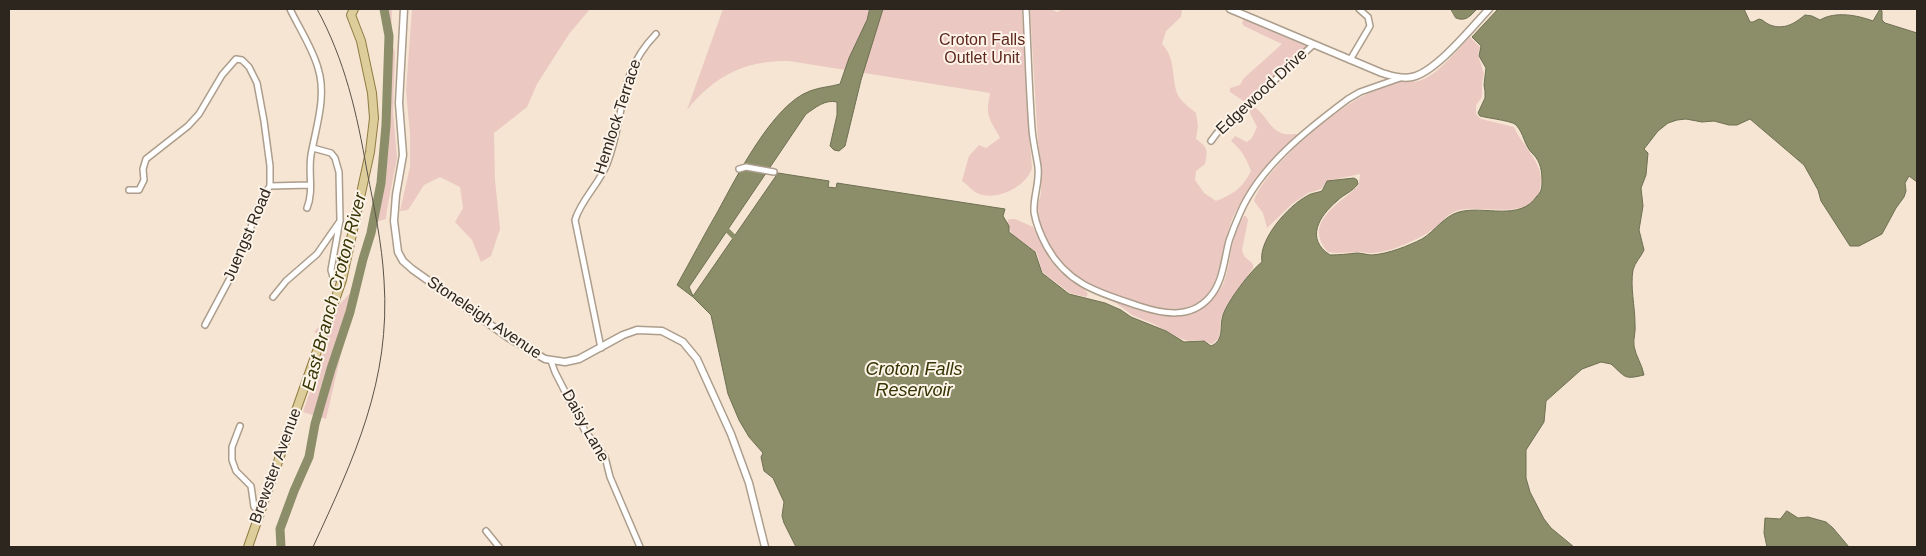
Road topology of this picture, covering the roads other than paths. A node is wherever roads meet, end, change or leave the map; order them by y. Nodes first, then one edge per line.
1 (290, 9) edge
2 (404, 9) edge
3 (1026, 9) edge
4 (1230, 9) edge
5 (1359, 9) edge
6 (1489, 9) edge
7 (352, 12) edge
8 (656, 34) dead end
9 (1313, 45) junction
10 (1350, 60) junction
11 (1401, 77) junction
12 (1211, 141) dead end
13 (313, 148) junction
14 (739, 170) dead end
15 (774, 172) dead end
16 (310, 185) junction
17 (270, 186) junction
18 (129, 190) dead end
19 (307, 208) dead end
20 (340, 220) junction
21 (342, 280) junction
22 (273, 297) dead end
23 (205, 325) dead end
24 (601, 348) junction
25 (552, 361) junction
26 (240, 426) dead end
27 (260, 511) junction
28 (486, 531) dead end
29 (248, 547) edge
30 (499, 547) edge
31 (640, 547) edge
32 (765, 547) edge

1 - 13 street
2 - 25 street, Stoneleigh Avenue
3 - 11 street
4 - 9 street
5 - 10 street
6 - 11 street
7 - 21 main road, Brewster Avenue
8 - 24 street, Hemlock Terrace
9 - 10 street
9 - 12 street, Edgewood Drive
10 - 11 street
13 - 16 street
13 - 20 street
14 - 15 street
16 - 17 street
16 - 19 street
17 - 18 street, Juengst Road
17 - 23 street, Juengst Road
20 - 21 street
20 - 22 street
21 - 27 main road, Brewster Avenue
24 - 25 street, Stoneleigh Avenue
24 - 32 street, Stoneleigh Avenue
25 - 31 street, Daisy Lane
26 - 27 street
27 - 29 main road, Brewster Avenue
28 - 30 street

